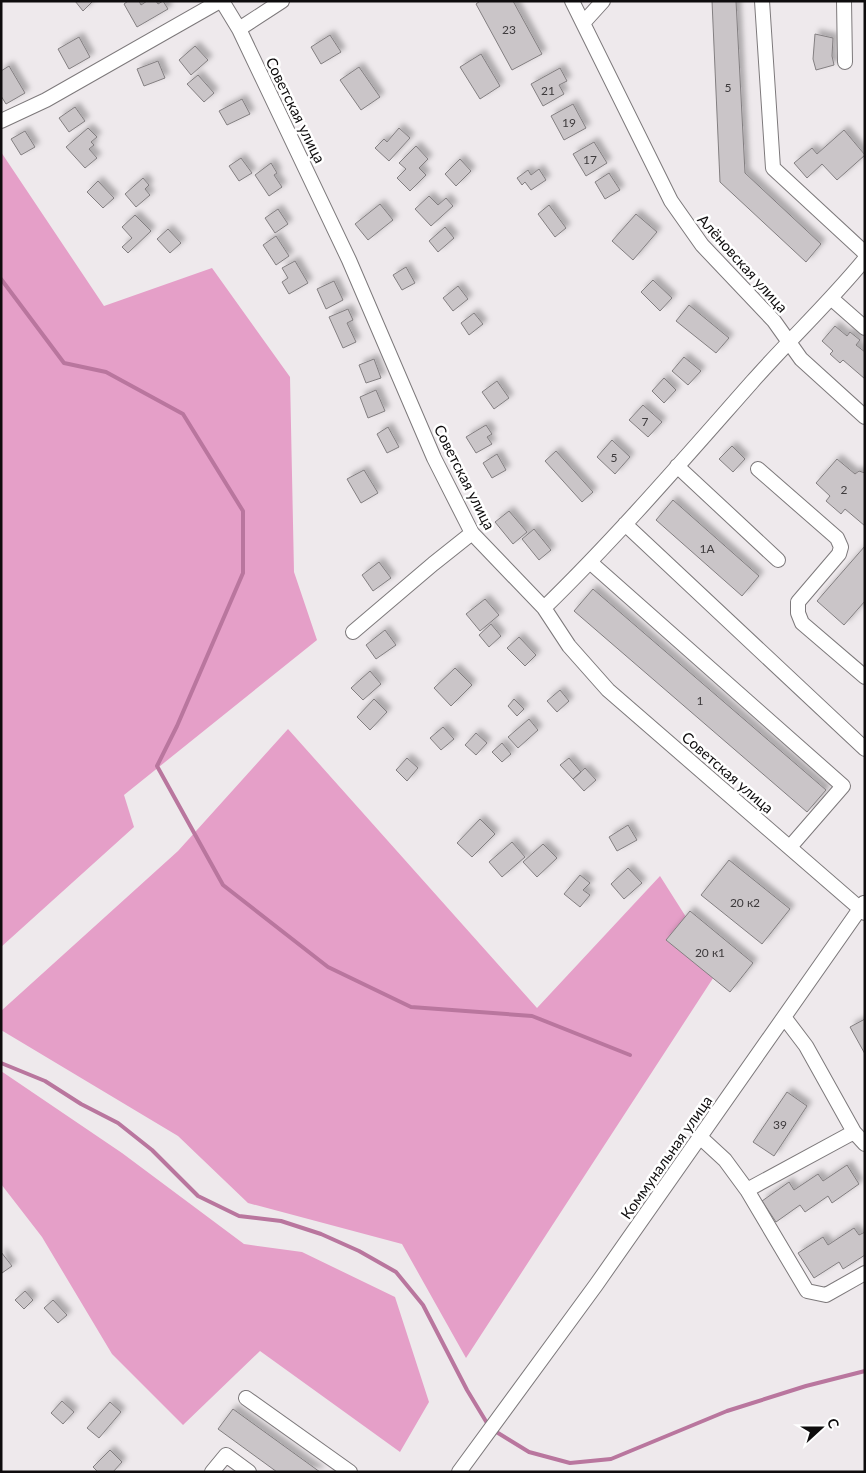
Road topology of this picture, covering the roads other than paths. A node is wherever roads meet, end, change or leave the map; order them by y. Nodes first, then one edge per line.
1 (221, 1) edge
2 (282, 1) edge
3 (572, 1) edge
4 (603, 1) edge
5 (762, 1) edge
6 (844, 1) edge
7 (584, 22) junction
8 (239, 29) junction
9 (845, 62) dead end
10 (1, 121) edge
11 (864, 260) edge
12 (832, 299) junction
13 (865, 328) edge
14 (787, 342) junction
15 (865, 416) edge
16 (677, 466) junction
17 (758, 468) dead end
18 (625, 524) junction
19 (472, 533) junction
20 (778, 560) dead end
21 (590, 563) junction
22 (544, 608) junction
23 (353, 632) dead end
24 (865, 677) edge
25 (865, 749) edge
26 (790, 847) junction
27 (863, 908) edge
28 (784, 1017) junction
29 (854, 1132) junction
30 (700, 1138) junction
31 (865, 1144) edge
32 (747, 1190) junction
33 (865, 1273) edge
34 (246, 1398) dead end
35 (212, 1472) edge
36 (249, 1472) edge
37 (350, 1472) edge
38 (459, 1472) edge

1 - 8 street, Советская улица
1 - 10 street
2 - 8 street
3 - 7 street, Алёновская улица
4 - 7 street
5 - 11 street
6 - 9 street
7 - 14 street, Алёновская улица
8 - 19 street, Советская улица
11 - 12 street
12 - 13 street
12 - 14 street
14 - 15 street, Алёновская улица
14 - 16 street
16 - 18 street
16 - 20 street
17 - 24 street
18 - 21 street
18 - 25 street
19 - 22 street, Советская улица
19 - 23 street
21 - 22 street
21 - 26 street
22 - 26 street, Советская улица
26 - 27 street, Советская улица
27 - 28 street, Коммунальная улица
28 - 29 street
28 - 30 street, Коммунальная улица
29 - 31 street
29 - 32 street
30 - 32 street
30 - 38 street, Коммунальная улица
32 - 33 street
34 - 37 street
35 - 36 street

